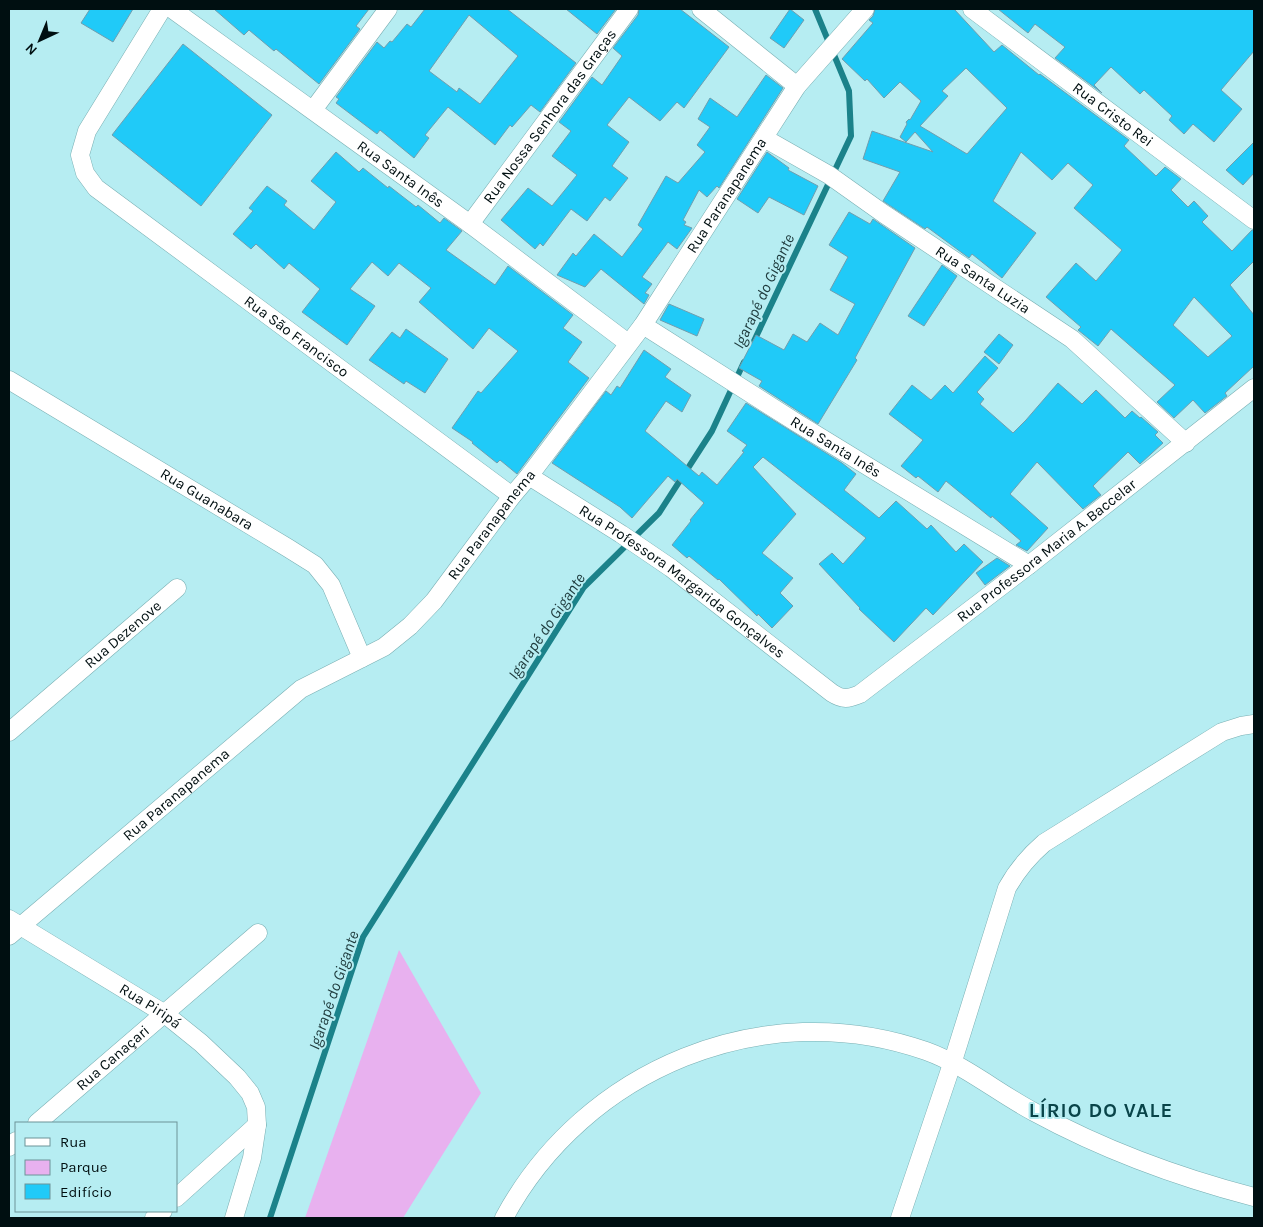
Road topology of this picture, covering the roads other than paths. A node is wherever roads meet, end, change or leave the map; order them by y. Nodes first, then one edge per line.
1 (162, 9) edge
2 (172, 9) edge
3 (388, 9) edge
4 (629, 9) edge
5 (701, 9) edge
6 (865, 9) edge
7 (972, 9) edge
8 (797, 86) junction
9 (313, 110) junction
10 (764, 138) junction
11 (1254, 220) edge
12 (470, 224) junction
13 (643, 325) junction
14 (628, 343) junction
15 (9, 380) edge
16 (1254, 388) edge
17 (1186, 443) junction
18 (529, 476) junction
19 (512, 496) junction
20 (1028, 565) junction
21 (177, 588) dead end
22 (362, 658) junction
23 (832, 693) joint
24 (1254, 724) edge
25 (9, 732) edge
26 (12, 927) edge
27 (258, 933) dead end
28 (165, 1014) junction
29 (953, 1061) junction
30 (38, 1122) edge
31 (257, 1125) junction
32 (178, 1196) edge
33 (1254, 1197) edge
34 (234, 1218) edge
35 (504, 1218) edge
36 (900, 1218) edge

1 - 19 street, Rua São Francisco
2 - 9 street, Rua Santa Inês
3 - 9 street
4 - 12 street, Rua Nossa Senhora das Graças
5 - 8 street
6 - 8 street, Rua Paranapanema
7 - 11 street, Rua Cristo Rei
8 - 10 street, Rua Paranapanema
9 - 12 street, Rua Santa Inês
10 - 13 street, Rua Paranapanema
10 - 17 street, Rua Santa Luzia
12 - 14 street, Rua Santa Inês
13 - 14 street, Rua Paranapanema
13 - 20 street, Rua Santa Inês
14 - 18 street, Rua Paranapanema
15 - 22 street, Rua Guanabara
16 - 17 street, Rua Professora Maria A. Baccelar
17 - 20 street, Rua Professora Maria A. Baccelar
18 - 19 street, Rua Paranapanema
18 - 23 street, Rua Professora Margarida Gonçalves
19 - 22 street, Rua Paranapanema
20 - 23 street, Rua Professora Maria A. Baccelar
21 - 25 street, Rua Dezenove
22 - 26 street, Rua Paranapanema
24 - 29 street
26 - 28 street, Rua Piripá
27 - 28 street, Rua Canaçari
28 - 30 street, Rua Canaçari
28 - 31 street, Rua Piripá
29 - 33 street
29 - 35 street
29 - 36 street
31 - 32 street
31 - 34 street, Rua Piripá

